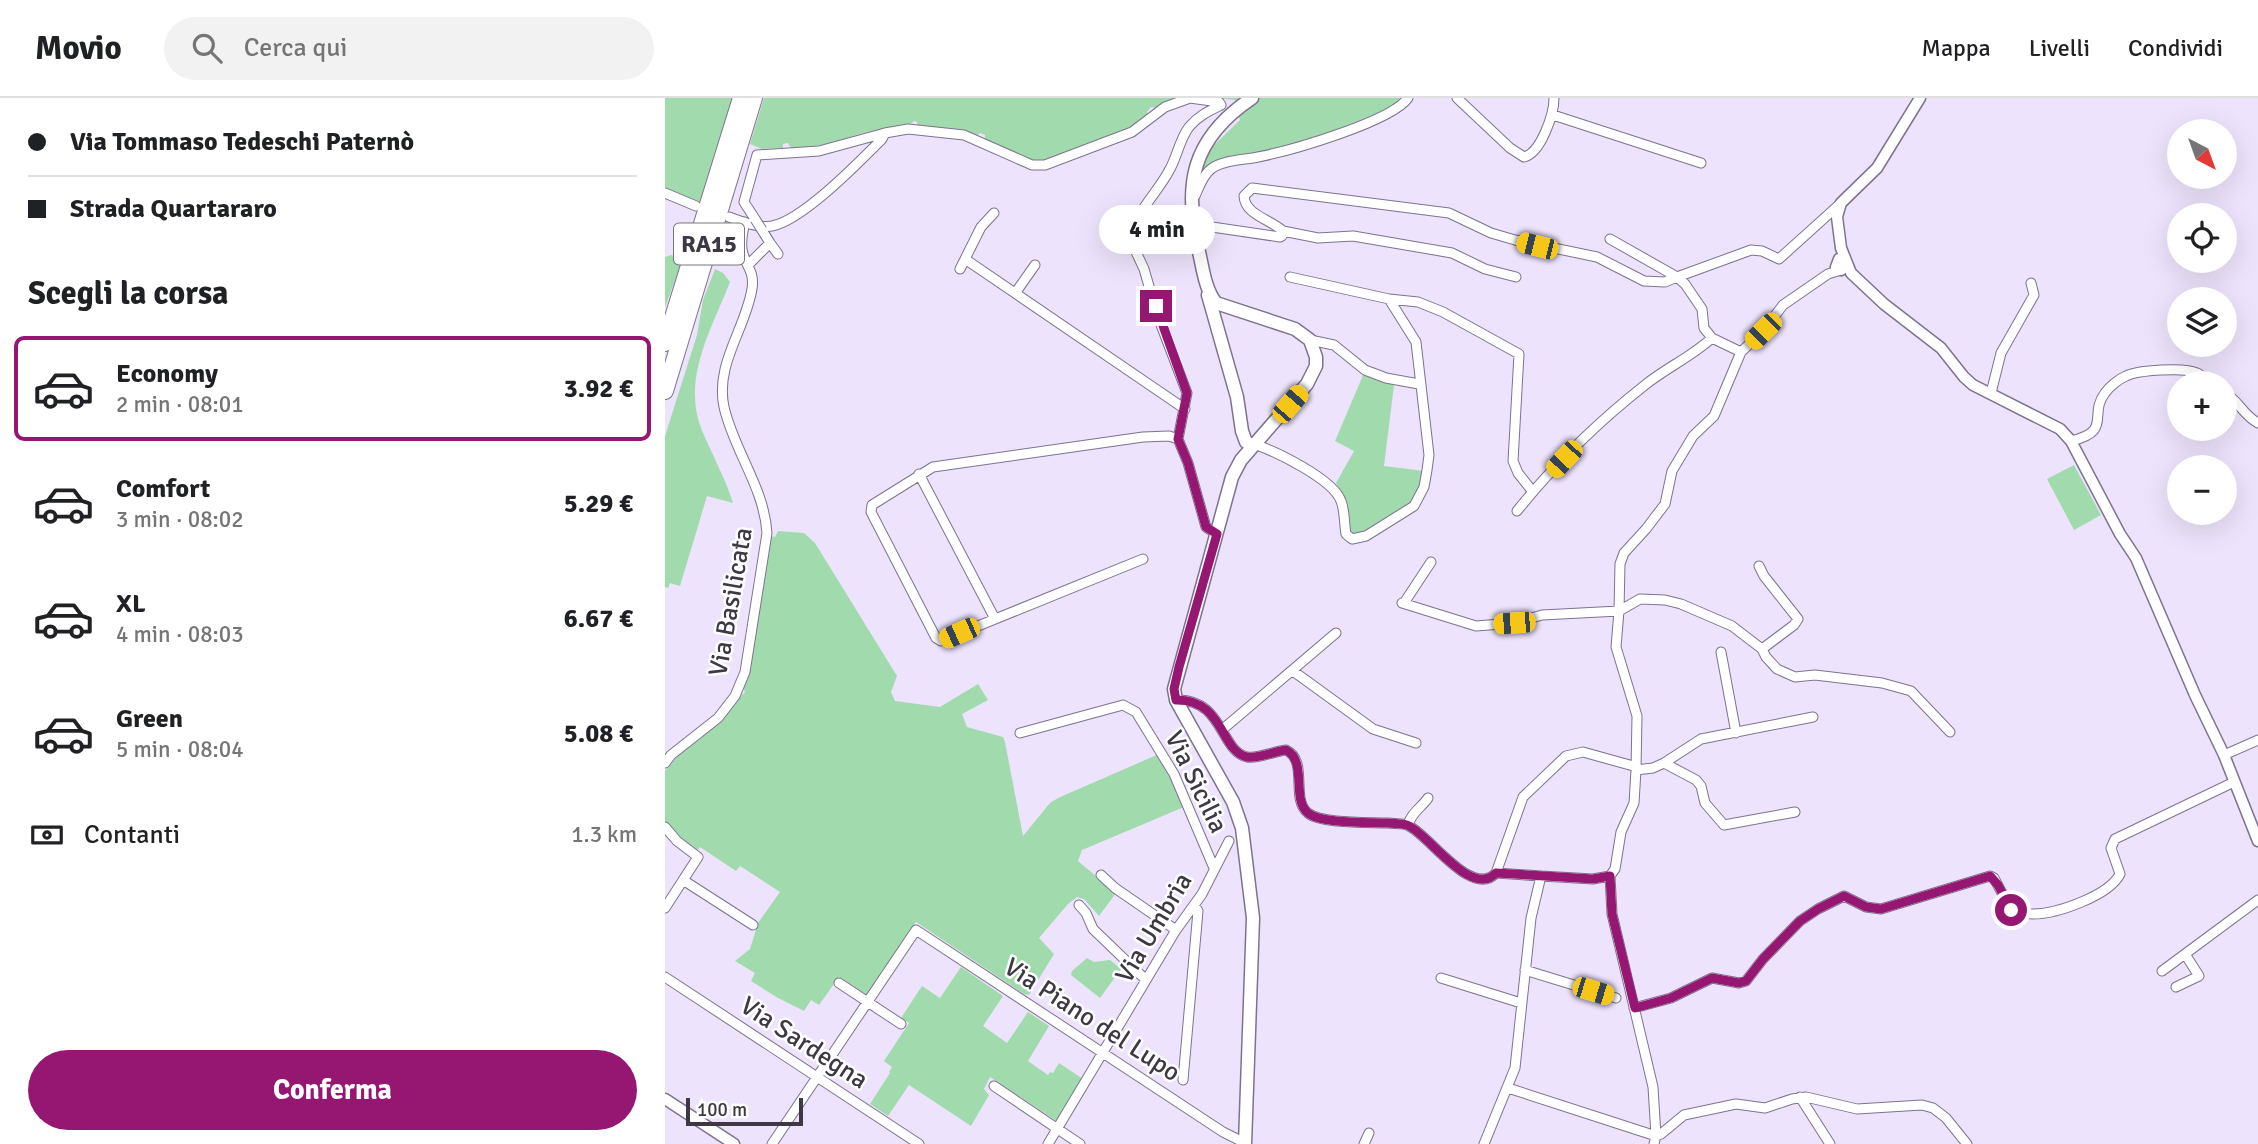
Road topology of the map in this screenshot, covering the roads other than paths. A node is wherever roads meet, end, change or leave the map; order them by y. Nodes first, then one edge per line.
1 (741, 98) edge
2 (754, 98) edge
3 (1190, 98) edge
4 (1252, 98) edge
5 (1408, 98) edge
6 (1457, 98) edge
7 (1553, 98) edge
8 (1920, 98) edge
9 (1553, 115) junction
10 (885, 133) junction
11 (1701, 163) dead end
12 (665, 193) edge
13 (1841, 203) junction
14 (1191, 204) junction
15 (697, 206) dead end
16 (994, 213) dead end
17 (1826, 215) junction
18 (729, 217) dead end
19 (1837, 219) junction
20 (745, 222) junction
21 (1193, 228) junction
22 (1283, 231) junction
23 (1610, 239) dead end
24 (770, 243) junction
25 (778, 254) dead end
26 (1841, 260) junction
27 (749, 264) junction
28 (1035, 265) dead end
29 (1290, 277) dead end
30 (1516, 277) dead end
31 (1677, 277) junction
32 (1206, 281) junction
33 (2031, 283) dead end
34 (1016, 292) junction
35 (1389, 299) junction
36 (1225, 308) junction
37 (1218, 331) junction
38 (1712, 338) junction
39 (1310, 340) junction
40 (665, 343) edge
41 (1741, 352) junction
42 (2167, 371) edge
43 (1419, 384) junction
44 (665, 391) edge
45 (1991, 393) junction
46 (2237, 401) edge
47 (1185, 409) junction
48 (2258, 423) edge
49 (1243, 431) junction
50 (1178, 439) junction
51 (2071, 441) junction
52 (1254, 444) junction
53 (919, 474) junction
54 (1232, 477) junction
55 (1532, 492) junction
56 (1517, 512) dead end
57 (1217, 534) junction
58 (1143, 559) dead end
59 (1431, 562) dead end
60 (1759, 566) dead end
61 (1619, 611) junction
62 (994, 617) junction
63 (1336, 633) dead end
64 (1762, 649) junction
65 (1721, 652) dead end
66 (1293, 671) junction
67 (1176, 700) junction
68 (1813, 718) dead end
69 (1223, 729) junction
70 (1950, 732) dead end
71 (1020, 733) dead end
72 (1736, 733) junction
73 (2258, 740) edge
74 (1416, 743) dead end
75 (2224, 755) junction
76 (665, 763) edge
77 (1664, 763) junction
78 (1637, 769) junction
79 (2234, 782) junction
80 (1428, 798) dead end
81 (1795, 812) dead end
82 (1408, 825) junction
83 (665, 827) edge
84 (1229, 841) dead end
85 (2258, 841) edge
86 (1214, 868) junction
87 (1496, 873) junction
88 (1101, 875) dead end
89 (1541, 876) junction
90 (1610, 876) junction
91 (683, 880) junction
92 (2258, 900) edge
93 (1079, 905) dead end
94 (1194, 905) junction
95 (665, 908) edge
96 (753, 925) dead end
97 (1176, 930) junction
98 (2185, 954) junction
99 (1525, 970) junction
100 (2162, 971) dead end
101 (665, 977) edge
102 (1441, 978) dead end
103 (1146, 980) junction
104 (839, 983) dead end
105 (2176, 987) dead end
106 (1616, 998) dead end
107 (867, 1002) junction
108 (1521, 1003) junction
109 (1635, 1008) junction
110 (901, 1024) dead end
111 (1104, 1053) junction
112 (817, 1077) junction
113 (1184, 1080) dead end
114 (994, 1086) dead end
115 (1508, 1088) junction
116 (1800, 1097) junction
117 (665, 1099) edge
118 (1058, 1129) junction
119 (1369, 1133) dead end
120 (1655, 1140) edge
121 (734, 1144) edge
122 (772, 1144) edge
123 (919, 1144) edge
124 (1048, 1144) edge
125 (1080, 1144) edge
126 (1245, 1144) edge
127 (1364, 1144) edge
128 (1484, 1144) edge
129 (1830, 1144) edge
130 (1967, 1144) edge

1 - 40 highway, RA15
2 - 44 highway, RA15
3 - 10 street
3 - 47 street
4 - 14 main road
5 - 14 street
6 - 9 street
7 - 9 street
8 - 13 street
9 - 11 street
10 - 20 street
10 - 24 street, bridge
12 - 15 street
13 - 17 street
13 - 19 street
14 - 21 main road
16 - 34 street
17 - 19 street
17 - 31 street
18 - 20 street
19 - 26 street
20 - 27 street, Via Basilicata
21 - 22 street
21 - 32 main road
22 - 30 street
22 - 31 street
23 - 31 street
24 - 25 street
24 - 27 street
26 - 41 street
26 - 45 street
27 - 76 street, Via Basilicata
28 - 34 street
29 - 35 street
31 - 38 street
32 - 36 main road
32 - 37 main road
33 - 45 street
34 - 47 street
35 - 43 street
35 - 55 street
36 - 37 main road
36 - 39 main road
37 - 49 main road
38 - 41 street
38 - 55 street
39 - 43 street
39 - 52 main road
41 - 61 street
42 - 51 street
43 - 52 street
45 - 51 street
46 - 48 street
47 - 50 street
49 - 52 main road
49 - 54 main road
50 - 53 street
50 - 57 street
51 - 75 street
52 - 54 main road
53 - 62 street
53 - 62 street
54 - 57 main road
55 - 56 street
57 - 67 main road
58 - 62 street
59 - 61 street
60 - 64 street
61 - 64 street
61 - 78 street
63 - 66 street
64 - 70 street
65 - 72 street
66 - 69 street
66 - 74 street
67 - 69 street
67 - 126 main road
68 - 72 street
69 - 82 street
71 - 86 street, Via Sicilia
72 - 77 street
73 - 75 street
75 - 79 street
77 - 78 street
77 - 81 street
78 - 87 street
78 - 90 street
79 - 85 street
79 - 109 street
80 - 82 street
82 - 87 street
83 - 91 street
84 - 86 street, Via Umbria
86 - 94 street, Via Umbria
87 - 89 street
88 - 97 street
89 - 90 street
89 - 99 street
90 - 109 street
91 - 95 street
91 - 96 street
92 - 98 street
93 - 103 street
94 - 97 street, Via Umbria
94 - 113 street
97 - 103 street, Via Umbria
98 - 100 street
98 - 105 street
99 - 106 street
99 - 108 street
101 - 112 street, Via Sardegna
102 - 108 street
103 - 111 street, Via Umbria
104 - 107 street
107 - 110 street
107 - 111 street, Via Piano del Lupo
107 - 112 street
108 - 115 street
109 - 120 street
111 - 118 street, Via Umbria
111 - 126 street, Via Piano del Lupo
112 - 122 street
112 - 123 street, Via Sardegna
114 - 118 street
115 - 120 street
115 - 128 street
116 - 120 street
116 - 129 street
116 - 130 street
117 - 121 street
118 - 124 street, Via Umbria
118 - 125 street
119 - 127 street

